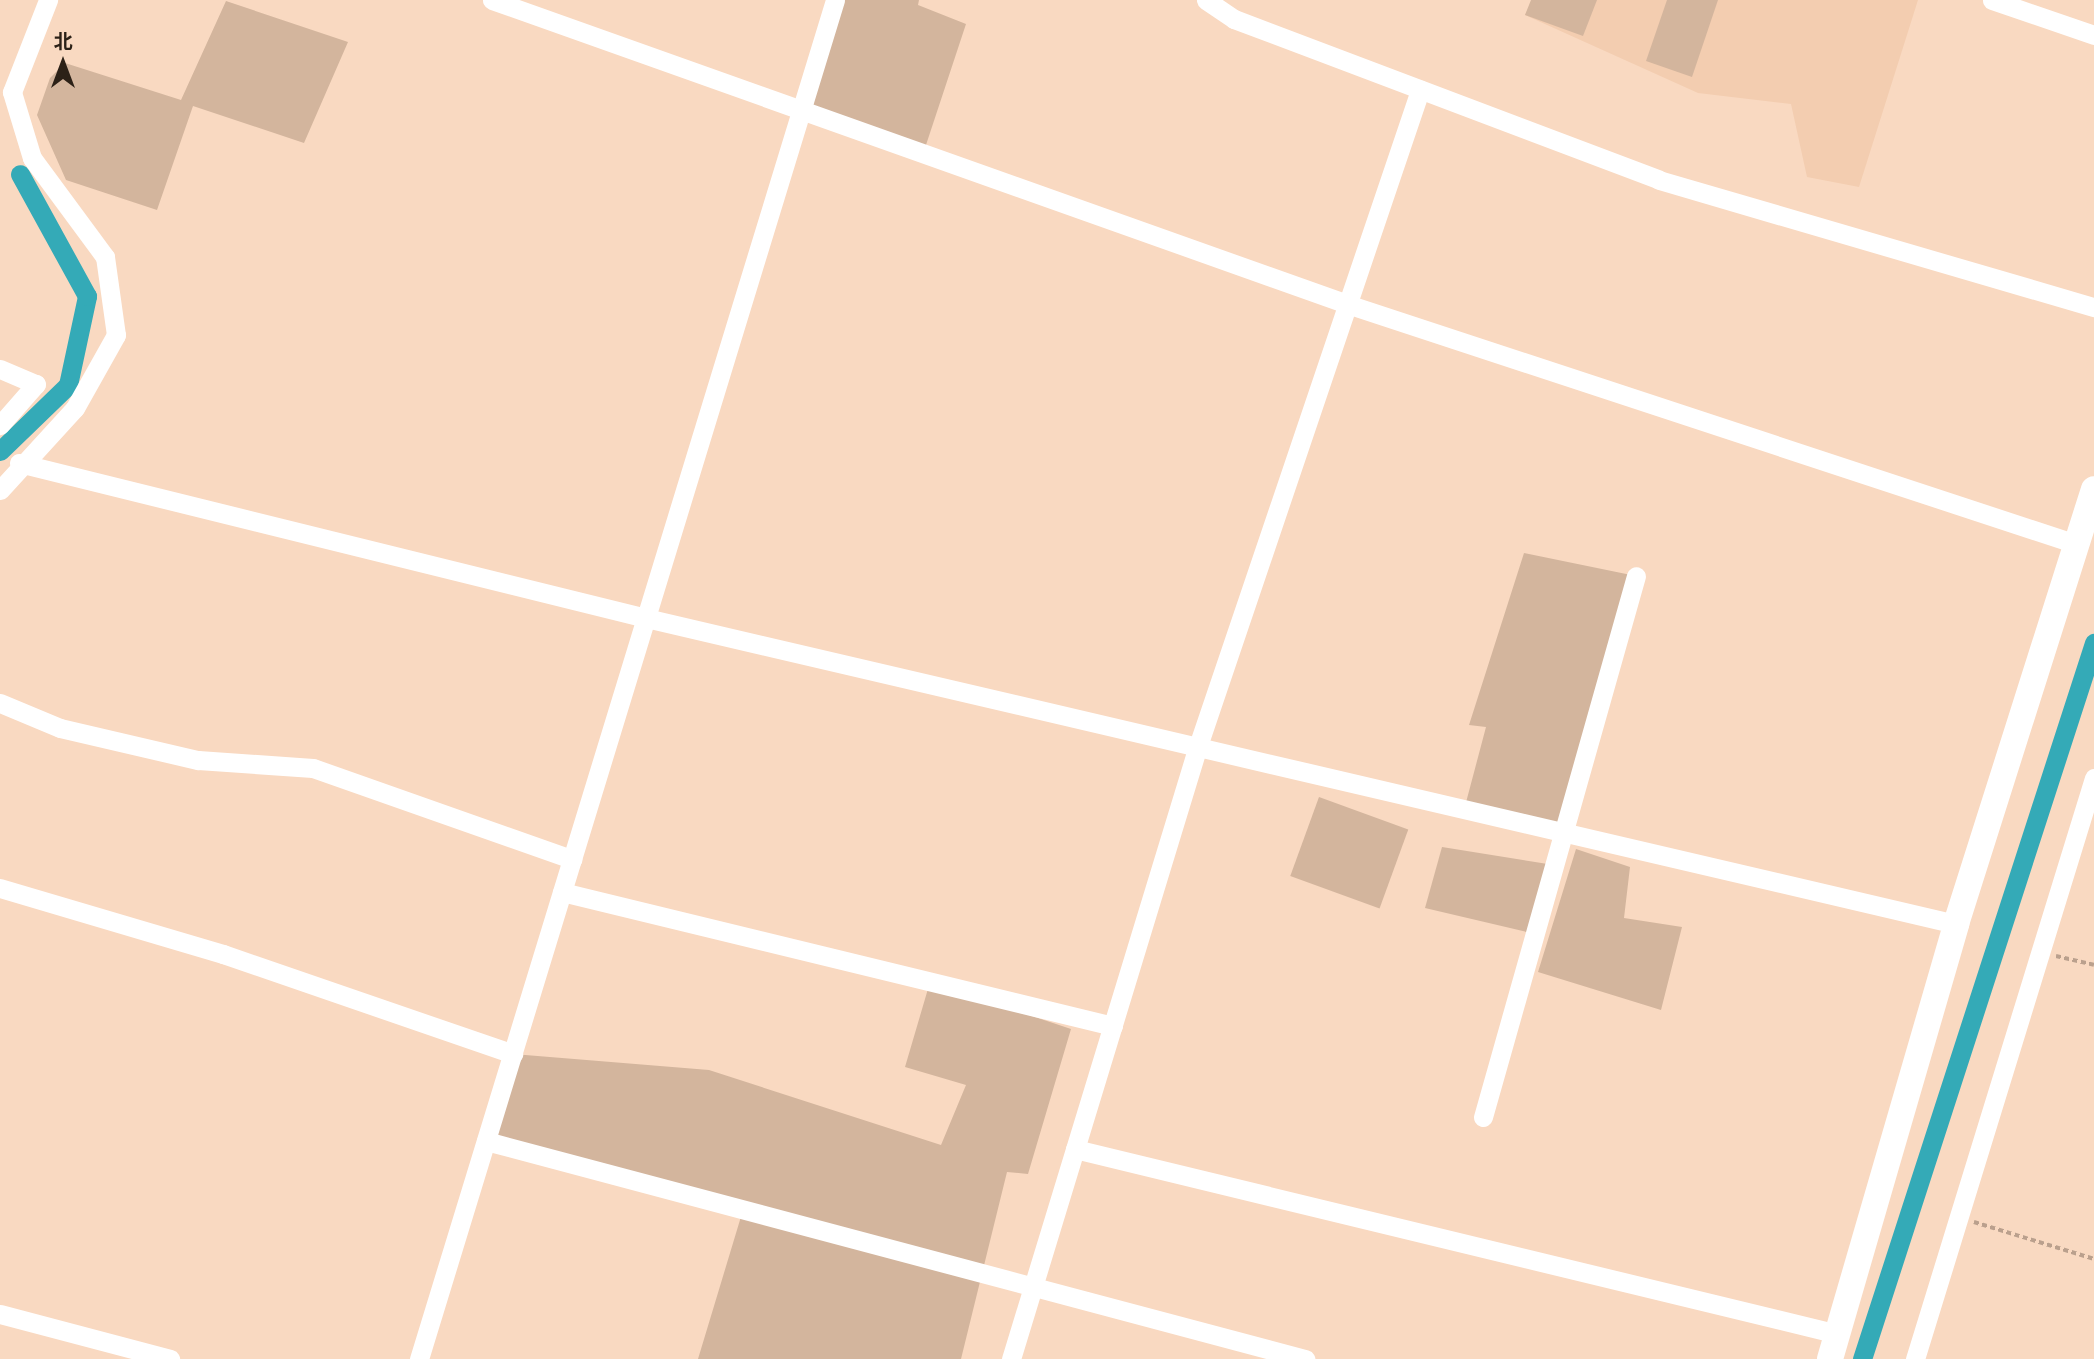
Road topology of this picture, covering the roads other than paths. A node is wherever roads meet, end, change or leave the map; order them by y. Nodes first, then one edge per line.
1 (48, 0) edge
2 (492, 0) edge
3 (835, 0) edge
4 (1206, 0) edge
5 (1992, 0) edge
6 (2094, 35) edge
7 (1420, 90) junction
8 (801, 110) junction
9 (1347, 304) junction
10 (2094, 307) edge
11 (0, 369) edge
12 (0, 425) edge
13 (19, 463) junction
14 (2094, 489) edge
15 (0, 490) edge
16 (2076, 544) junction
17 (1636, 576) dead end
18 (646, 618) junction
19 (0, 703) edge
20 (1198, 746) junction
21 (2094, 778) edge
22 (1563, 833) junction
23 (572, 859) junction
24 (0, 888) edge
25 (562, 892) junction
26 (1956, 925) junction
27 (1112, 1026) junction
28 (513, 1054) junction
29 (1483, 1117) dead end
30 (486, 1141) junction
31 (1075, 1149) junction
32 (1033, 1287) junction
33 (0, 1314) edge
34 (1834, 1347) edge
35 (170, 1359) edge
36 (419, 1359) edge
37 (1011, 1359) edge
38 (1305, 1359) edge
39 (1915, 1359) edge

1 - 13 street
2 - 8 street
3 - 8 street
4 - 7 street
5 - 6 street
7 - 9 street
7 - 10 street
8 - 9 street
8 - 18 street
9 - 16 street
9 - 20 street
11 - 12 street
13 - 15 street
13 - 18 street
14 - 16 street
16 - 26 street
17 - 22 street
18 - 20 street
18 - 23 street
19 - 23 street
20 - 22 street
20 - 27 street
21 - 39 street
22 - 26 street
22 - 29 street
23 - 25 street
24 - 28 street
25 - 27 street
25 - 28 street
26 - 34 street
27 - 31 street
28 - 30 street
30 - 32 street
30 - 36 street
31 - 32 street
31 - 34 street
32 - 37 street
32 - 38 street
33 - 35 street

